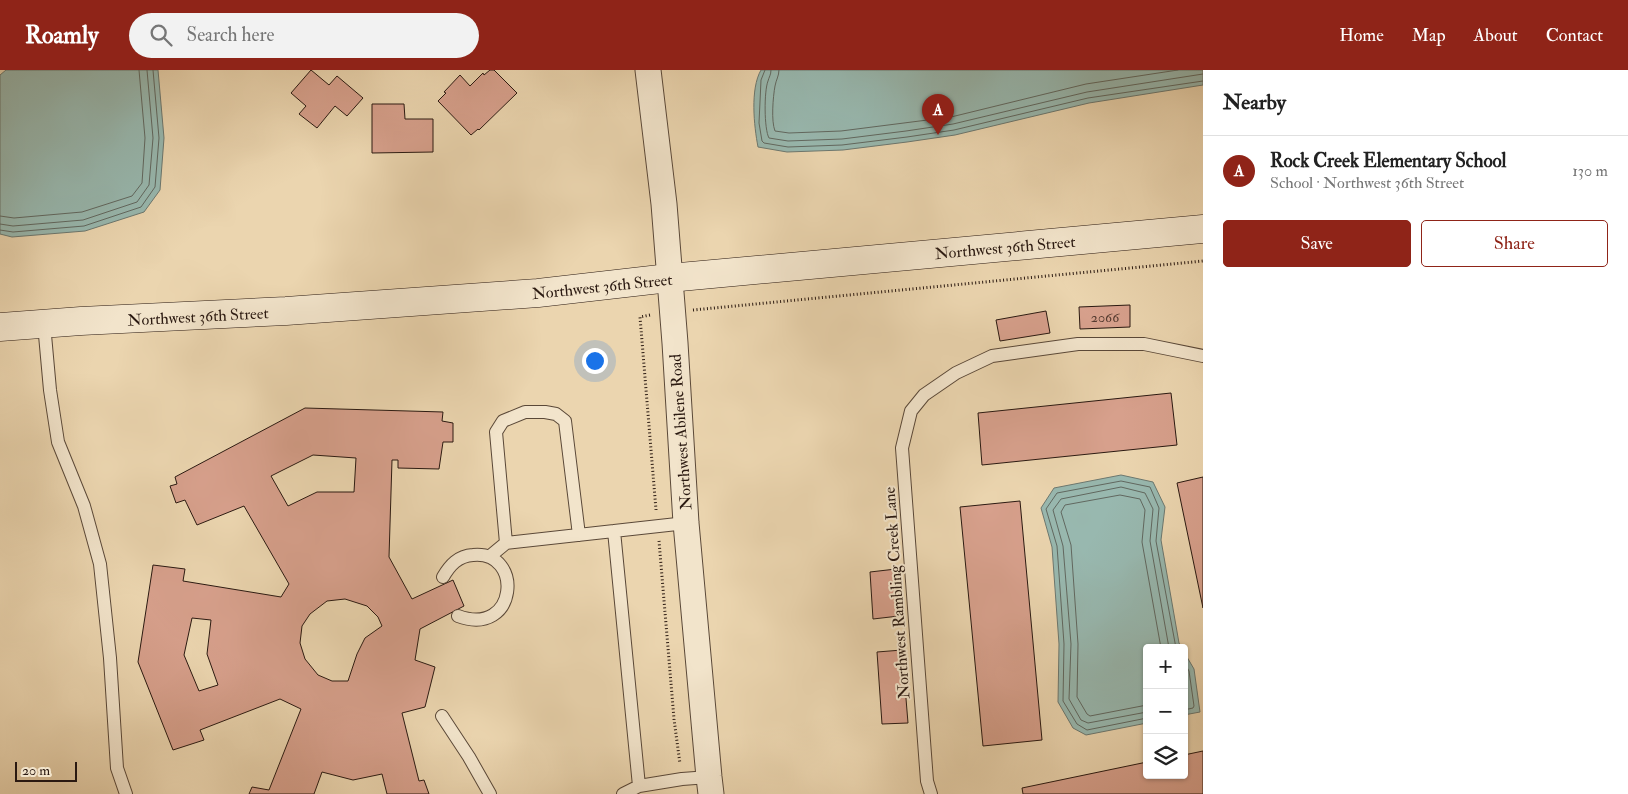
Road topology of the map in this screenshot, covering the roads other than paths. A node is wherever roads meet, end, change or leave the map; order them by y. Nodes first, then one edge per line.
1 (648, 70) edge
2 (1203, 229) edge
3 (669, 278) junction
4 (44, 324) junction
5 (0, 327) edge
6 (1203, 356) edge
7 (686, 523) junction
8 (614, 531) junction
9 (579, 535) junction
10 (506, 543) junction
11 (489, 557) junction
12 (444, 577) dead end
13 (458, 616) dead end
14 (442, 716) dead end
15 (639, 786) junction
16 (710, 786) edge
17 (126, 794) edge
18 (490, 794) edge
19 (624, 794) edge
20 (931, 794) edge

1 - 3 street, Northwest Abilene Road
2 - 3 main road, Northwest 36th Street
3 - 4 main road, Northwest 36th Street
3 - 7 street, Northwest Abilene Road
4 - 5 main road, Northwest 36th Street
4 - 17 lane
6 - 20 lane, Northwest Rambling Creek Lane
7 - 8 lane
7 - 16 street, Northwest Abilene Road
8 - 9 lane
8 - 15 lane
9 - 10 lane
9 - 10 lane
10 - 11 lane
11 - 12 lane
11 - 13 lane
14 - 18 lane
15 - 16 lane
15 - 19 lane

